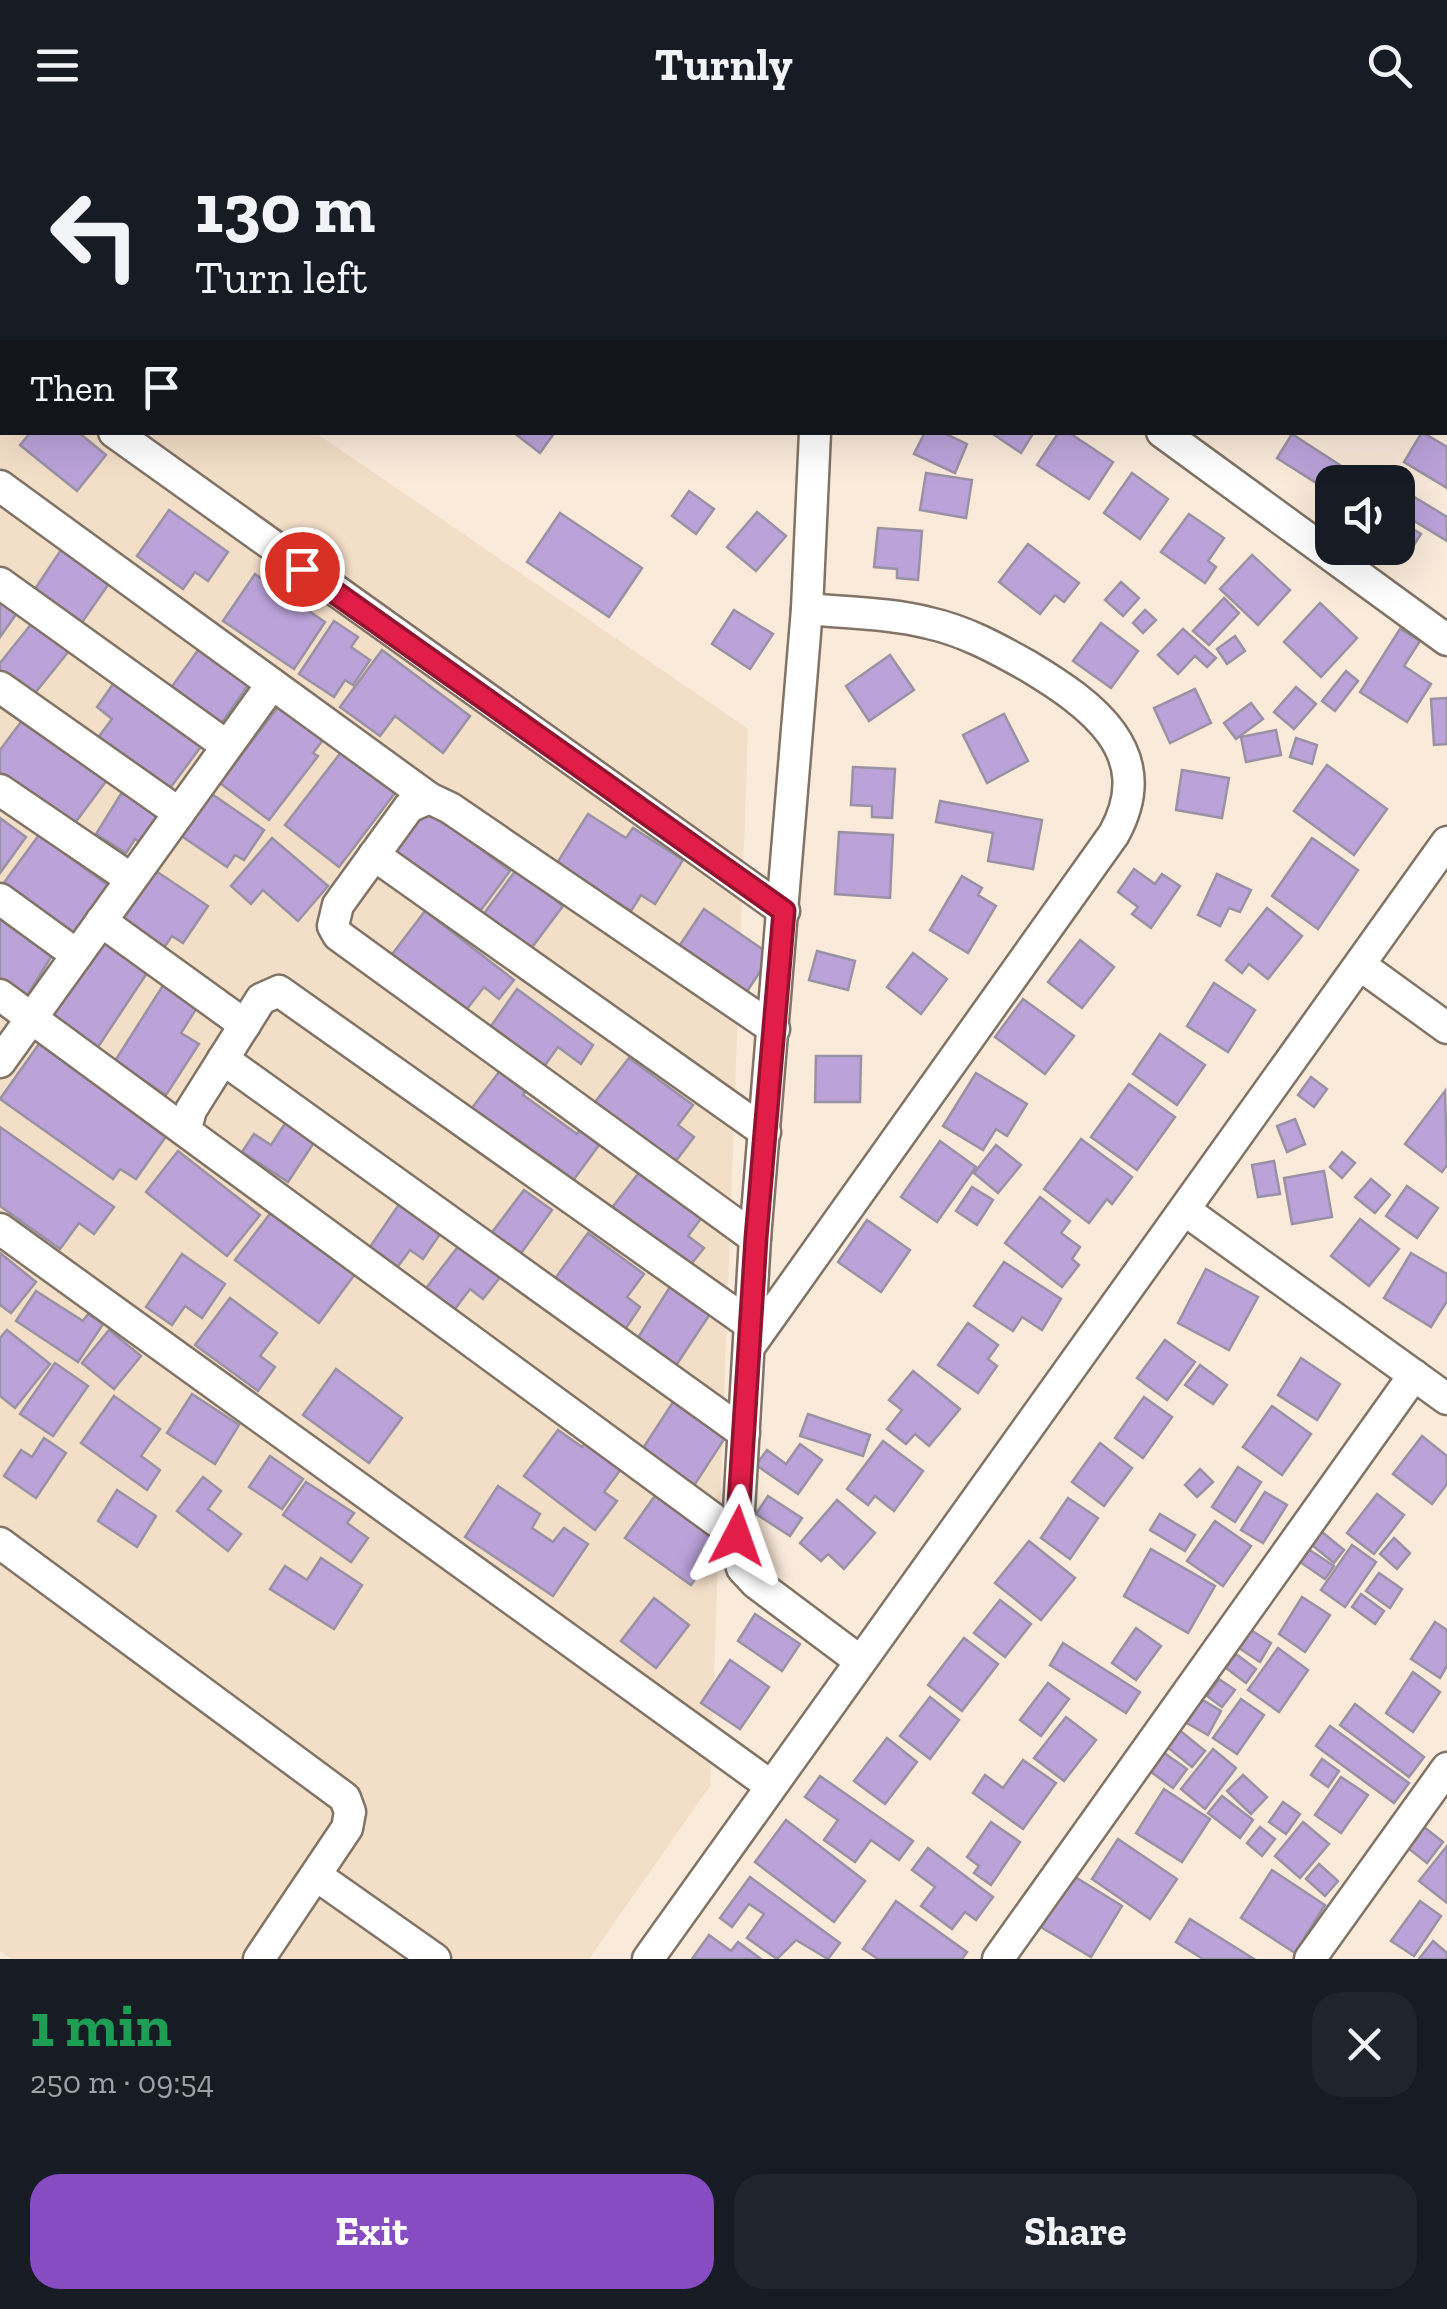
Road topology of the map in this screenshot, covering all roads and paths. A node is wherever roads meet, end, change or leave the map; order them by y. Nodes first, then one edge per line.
1 (118, 435) edge
2 (814, 435) edge
3 (1166, 435) edge
4 (0, 486) edge
5 (0, 583) edge
6 (807, 608) junction
7 (1447, 640) edge
8 (272, 684) junction
9 (0, 688) edge
10 (227, 746) junction
11 (0, 790) edge
12 (428, 798) junction
13 (179, 813) junction
14 (1447, 842) edge
15 (374, 855) junction
16 (131, 879) junction
17 (0, 899) edge
18 (784, 911) junction
19 (101, 921) junction
20 (76, 955) junction
21 (1360, 965) junction
22 (0, 995) edge
23 (31, 1017) junction
24 (244, 1025) junction
25 (1447, 1028) edge
26 (774, 1029) junction
27 (223, 1059) junction
28 (0, 1062) edge
29 (186, 1128) junction
30 (765, 1132) junction
31 (1186, 1211) junction
32 (0, 1229) edge
33 (756, 1238) junction
34 (750, 1336) junction
35 (1414, 1375) junction
36 (1447, 1399) edge
37 (744, 1433) junction
38 (737, 1536) junction
39 (0, 1543) edge
40 (860, 1661) junction
41 (1447, 1768) edge
42 (771, 1786) junction
43 (316, 1876) junction
44 (259, 1959) edge
45 (435, 1959) edge
46 (648, 1959) edge
47 (998, 1959) edge
48 (1310, 1959) edge

1 - 18 street
2 - 6 street
3 - 7 street
4 - 8 street
5 - 10 street
6 - 18 street
6 - 34 street
8 - 10 street
8 - 12 street
9 - 13 street
10 - 13 street
11 - 16 street
12 - 15 street
12 - 26 street
13 - 16 street
14 - 21 street
15 - 30 street
15 - 33 street
16 - 19 street
17 - 20 street
18 - 26 street
19 - 20 street
19 - 24 street
20 - 23 street
21 - 25 street
21 - 31 street
22 - 23 street
23 - 28 street
23 - 29 street
24 - 27 street
24 - 34 street
26 - 30 street
27 - 29 street
27 - 37 street
29 - 38 street
30 - 33 street
31 - 35 street
31 - 40 street
32 - 42 street
33 - 34 street
34 - 37 street
35 - 36 street
35 - 47 street
37 - 38 street
38 - 40 street
39 - 43 street
40 - 42 street
41 - 48 street
42 - 46 street
43 - 44 street
43 - 45 street

